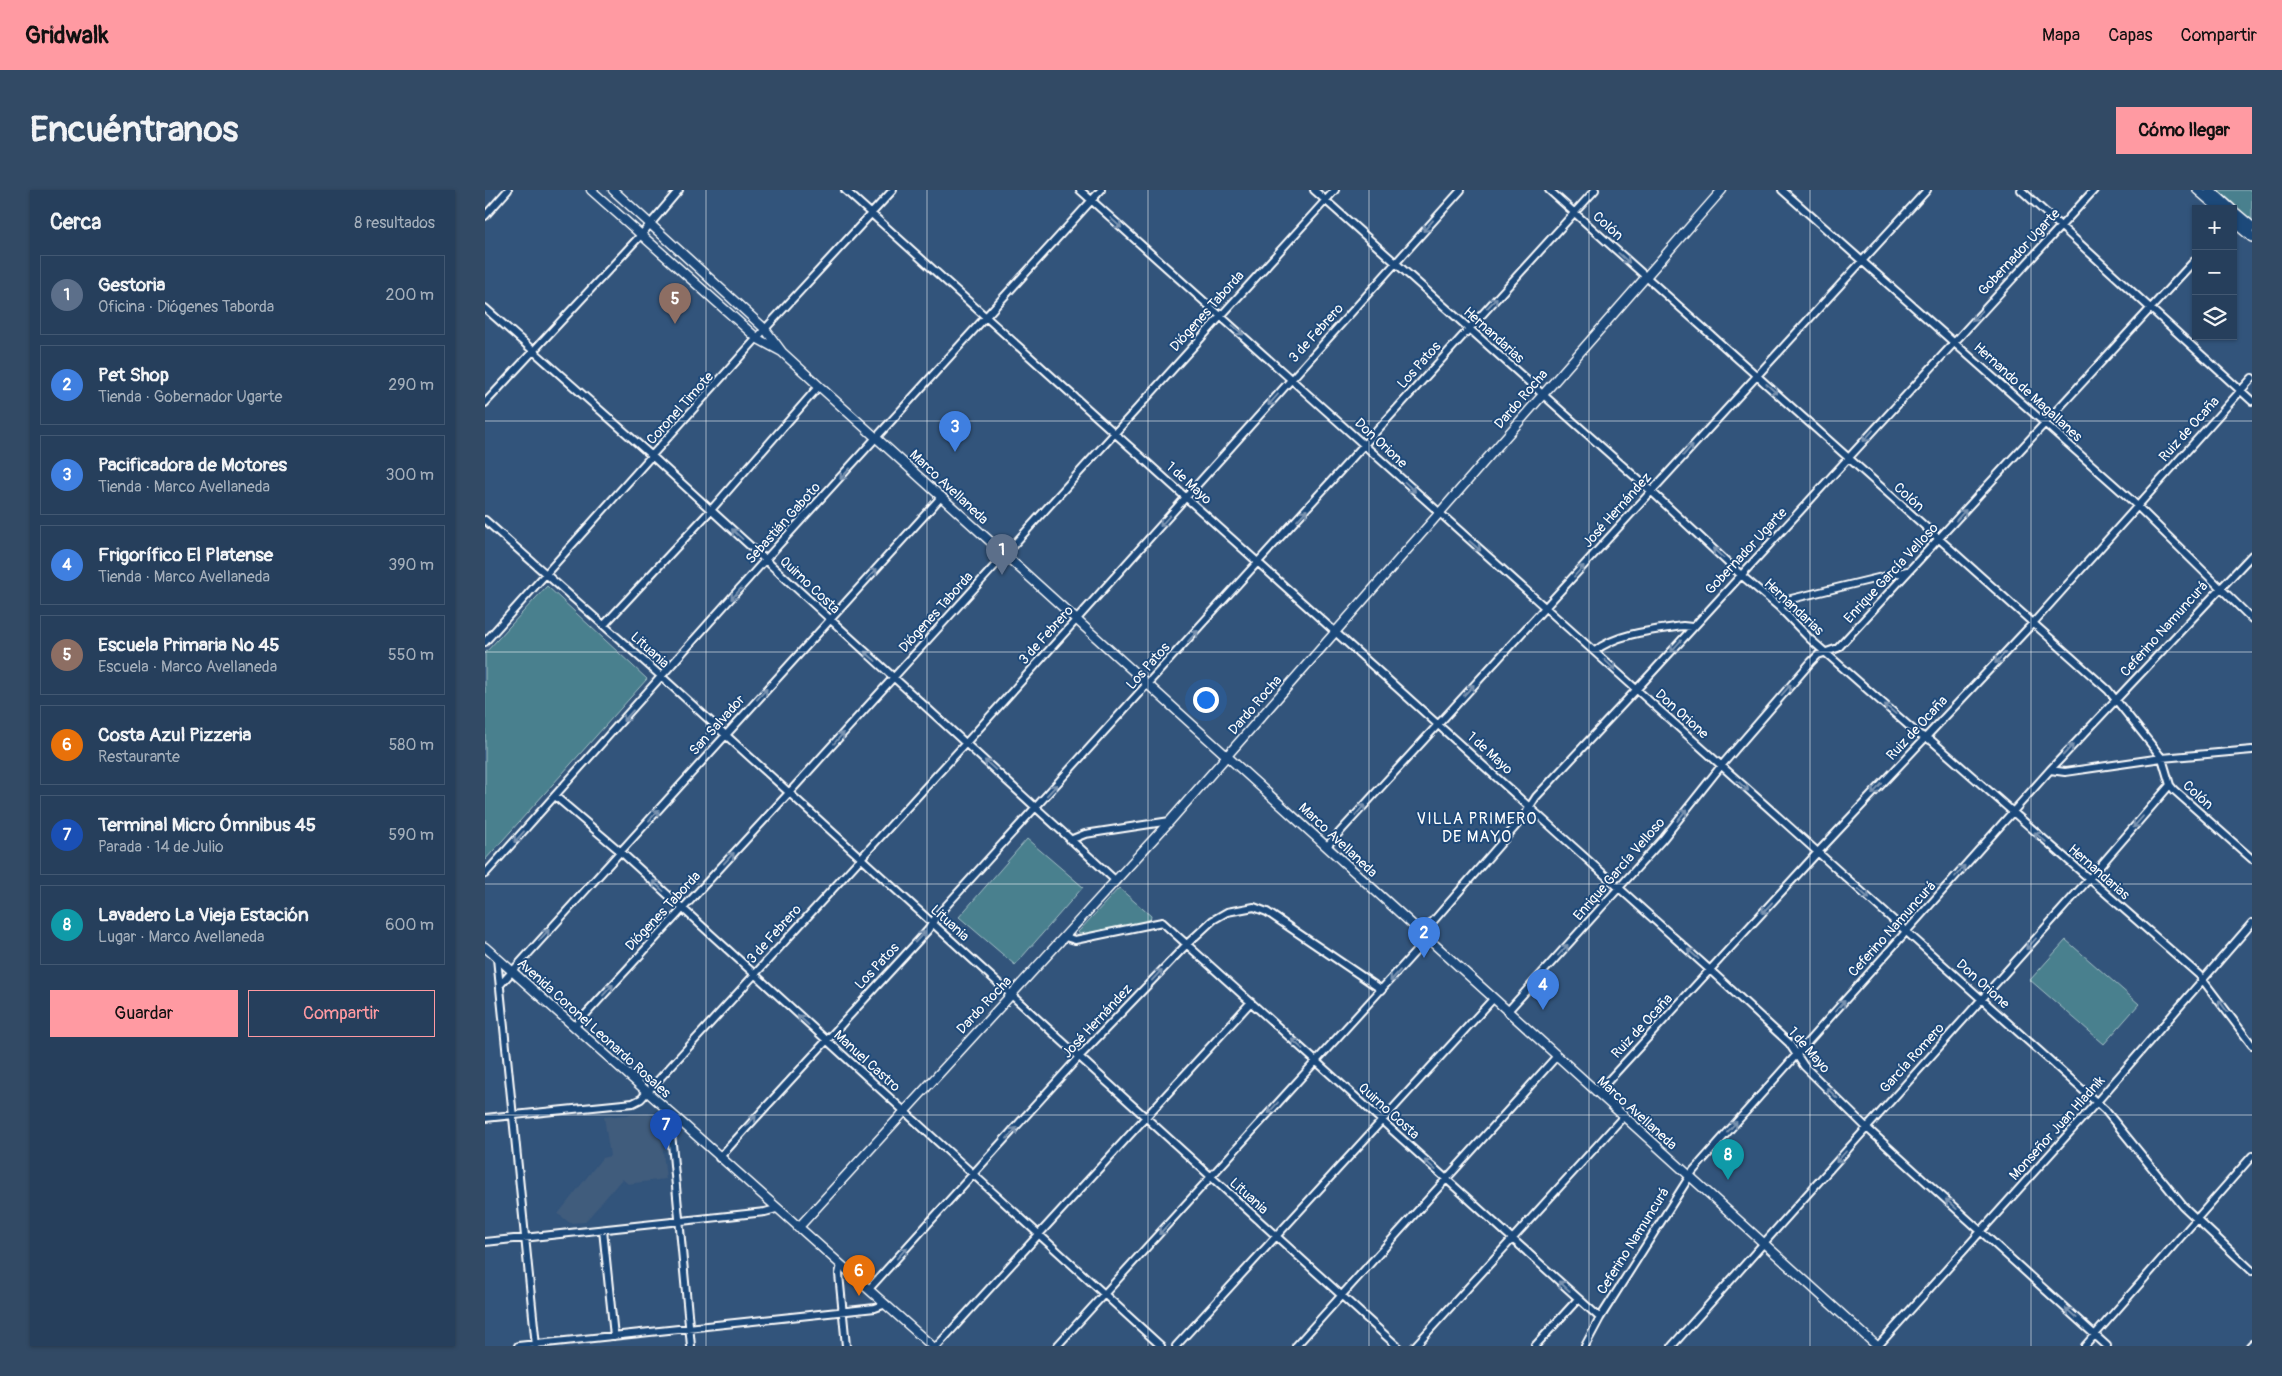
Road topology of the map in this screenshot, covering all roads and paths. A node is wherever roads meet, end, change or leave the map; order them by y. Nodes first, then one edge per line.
1 (508, 190) edge
2 (591, 190) edge
3 (613, 190) edge
4 (679, 190) edge
5 (845, 190) edge
6 (893, 190) edge
7 (1080, 190) edge
8 (1101, 190) edge
9 (1314, 190) edge
10 (1335, 190) edge
11 (1461, 190) edge
12 (1549, 190) edge
13 (1595, 190) edge
14 (1722, 190) edge
15 (1782, 190) edge
16 (1927, 190) edge
17 (2021, 190) edge
18 (2093, 190) edge
19 (2198, 190) edge
20 (2210, 190) edge
21 (1092, 201) junction
22 (1325, 201) junction
23 (2215, 205) edge
24 (2224, 205) edge
25 (1575, 213) junction
26 (871, 214) junction
27 (485, 216) edge
28 (2237, 217) edge
29 (2237, 219) edge
30 (649, 223) junction
31 (2061, 225) junction
32 (2252, 227) edge
33 (641, 235) junction
34 (2252, 237) edge
35 (1862, 261) junction
36 (1395, 263) junction
37 (2192, 263) edge
38 (1647, 278) junction
39 (2150, 307) junction
40 (485, 308) edge
41 (1220, 314) junction
42 (987, 317) junction
43 (1469, 328) junction
44 (765, 329) junction
45 (758, 339) junction
46 (1953, 341) junction
47 (533, 351) junction
48 (782, 352) junction
49 (1757, 375) junction
50 (2252, 378) edge
51 (1292, 379) junction
52 (819, 386) junction
53 (2241, 390) junction
54 (1542, 395) junction
55 (2252, 401) edge
56 (485, 403) edge
57 (2045, 423) junction
58 (1114, 433) junction
59 (877, 438) junction
60 (1364, 445) junction
61 (653, 457) junction
62 (1848, 459) junction
63 (1651, 491) junction
64 (942, 496) junction
65 (1186, 497) junction
66 (2136, 506) junction
67 (711, 510) junction
68 (1439, 514) junction
69 (485, 520) edge
70 (1939, 540) junction
71 (2252, 554) edge
72 (1005, 555) junction
73 (765, 560) junction
74 (1259, 563) junction
75 (1908, 571) junction
76 (547, 575) junction
77 (1741, 575) junction
78 (2220, 587) junction
79 (1779, 607) junction
80 (1546, 608) junction
81 (2252, 618) edge
82 (1077, 619) junction
83 (829, 620) junction
84 (2034, 622) junction
85 (604, 626) junction
86 (1692, 627) junction
87 (1335, 633) junction
88 (485, 642) edge
89 (1595, 651) junction
90 (1826, 653) junction
91 (894, 676) junction
92 (662, 678) junction
93 (1148, 685) junction
94 (1636, 690) junction
95 (2117, 699) junction
96 (1439, 723) junction
97 (725, 735) junction
98 (1925, 738) junction
99 (966, 743) junction
100 (2252, 750) edge
101 (1227, 756) junction
102 (2162, 758) junction
103 (1721, 766) junction
104 (2050, 770) junction
105 (2170, 785) junction
106 (788, 794) junction
107 (555, 796) junction
108 (1529, 806) junction
109 (1036, 807) junction
110 (2011, 813) junction
111 (1170, 821) junction
112 (1071, 840) junction
113 (1327, 846) junction
114 (621, 852) junction
115 (1818, 852) junction
116 (860, 858) junction
117 (2252, 859) edge
118 (485, 874) edge
119 (2089, 879) junction
120 (1116, 881) junction
121 (1619, 888) junction
122 (683, 909) junction
123 (2252, 923) edge
124 (931, 924) junction
125 (1906, 932) junction
126 (1425, 937) junction
127 (1065, 938) junction
128 (1187, 944) junction
129 (485, 947) edge
130 (497, 958) junction
131 (1710, 970) junction
132 (512, 971) junction
133 (753, 975) junction
134 (2202, 979) junction
135 (500, 986) junction
136 (1382, 990) junction
137 (1011, 995) junction
138 (1493, 999) junction
139 (1981, 999) junction
140 (1251, 1002) junction
141 (1507, 1012) junction
142 (575, 1026) junction
143 (825, 1040) junction
144 (2252, 1045) edge
145 (1797, 1054) junction
146 (1556, 1057) junction
147 (1079, 1058) junction
148 (1315, 1061) junction
149 (646, 1092) junction
150 (1597, 1093) junction
151 (2096, 1103) junction
152 (904, 1112) junction
153 (512, 1116) junction
154 (1623, 1117) junction
155 (485, 1118) edge
156 (1145, 1118) junction
157 (676, 1119) junction
158 (1381, 1121) junction
159 (1867, 1128) junction
160 (2252, 1156) edge
161 (719, 1158) junction
162 (974, 1175) junction
163 (1688, 1176) junction
164 (1211, 1178) junction
165 (1447, 1180) junction
166 (776, 1208) junction
167 (2196, 1220) junction
168 (680, 1221) junction
169 (799, 1228) junction
170 (603, 1230) junction
171 (1981, 1231) junction
172 (1039, 1234) junction
173 (1276, 1237) junction
174 (524, 1238) junction
175 (1511, 1239) junction
176 (485, 1242) edge
177 (1763, 1244) junction
178 (841, 1265) junction
179 (2252, 1271) edge
180 (869, 1289) junction
181 (1104, 1294) junction
182 (1342, 1296) junction
183 (1579, 1299) junction
184 (886, 1304) junction
185 (842, 1311) junction
186 (1600, 1318) junction
187 (689, 1328) junction
188 (2095, 1335) junction
189 (614, 1336) junction
190 (535, 1345) edge
191 (518, 1346) edge
192 (691, 1346) edge
193 (846, 1346) edge
194 (932, 1346) edge
195 (937, 1346) edge
196 (1057, 1346) edge
197 (1161, 1346) edge
198 (1176, 1346) edge
199 (1296, 1346) edge
200 (1397, 1346) edge
201 (1415, 1346) edge
202 (1535, 1346) edge
203 (1585, 1346) edge
204 (1672, 1346) edge
205 (1877, 1346) edge
206 (2085, 1346) edge
207 (2107, 1346) edge

1 - 27 street
2 - 33 street, Marco Avellaneda
3 - 30 street, Marco Avellaneda
4 - 30 street
5 - 26 street, 1 de Mayo
6 - 26 street, Coronel Timote
7 - 21 street, Don Orione
8 - 21 street, Sebastián Gaboto
9 - 22 street, Hernandarias
10 - 22 street, Diógenes Taborda
11 -> 36 street, 3 de Febrero
12 - 25 street, Colón
13 - 25 street, Los Patos
14 - 38 street, Dardo Rocha
15 - 35 street, Hernando de Magallanes
16 - 35 street, José Hernández
17 - 31 street
18 - 31 street, Gobernador Ugarte
19 - 23 main road
20 - 24 main road
21 -> 41 street, Don Orione
21 - 42 street, Sebastián Gaboto
22 - 36 street, Hernandarias
22 - 41 street, Diógenes Taborda
25 -> 38 street, Colón
43 -> 25 street, Los Patos
26 - 42 street, 1 de Mayo
26 - 44 street, Coronel Timote
28 - 32 main road
29 - 34 main road
30 - 33 street
30 - 44 street, Marco Avellaneda
31 - 39 street
31 -> 46 street, Gobernador Ugarte
33 - 45 street, Marco Avellaneda
33 - 47 street
35 - 46 street, Hernando de Magallanes
35 - 49 street, José Hernández
36 - 43 street, Hernandarias
36 - 51 street, 3 de Febrero
37 - 39 street, Enrique García Velloso
38 - 49 street, Colón
38 - 54 street, Dardo Rocha
39 - 53 street
39 - 57 street, Enrique García Velloso
40 - 47 street, Quirno Costa
41 -> 51 street, Don Orione
41 - 58 street, Diógenes Taborda
42 - 58 street, 1 de Mayo
42 - 59 street, Sebastián Gaboto
43 - 54 street, Hernandarias
43 - 60 street, Los Patos
44 - 45 street, Coronel Timote
44 - 48 street, Marco Avellaneda
45 - 48 street, Marco Avellaneda
45 - 61 street, Coronel Timote
46 - 57 street, Hernando de Magallanes
46 -> 62 street, Gobernador Ugarte
47 - 56 street
47 - 61 street, Quirno Costa
48 - 52 street, Marco Avellaneda
49 -> 62 street, Colón
63 -> 49 street, José Hernández
50 - 53 street, Ruiz de Ocaña
51 - 60 street, Don Orione
51 -> 65 street, 3 de Febrero
52 - 59 street, Marco Avellaneda
52 - 67 street
53 - 55 street
53 - 66 street, Ruiz de Ocaña
54 - 63 street, Hernandarias
54 - 68 street, Dardo Rocha
57 - 66 street, Hernando de Magallanes
70 -> 57 street, Enrique García Velloso
58 - 65 street, 1 de Mayo
58 - 72 street, Diógenes Taborda
59 - 64 street, Marco Avellaneda
59 -> 73 street, Sebastián Gaboto
60 -> 68 street, Don Orione
74 -> 60 street, Los Patos
61 - 67 street, Quirno Costa
61 - 76 street, Coronel Timote
62 - 70 street, Colón
62 - 77 street, Gobernador Ugarte
77 -> 63 street, Hernandarias
80 -> 63 street, José Hernández
64 - 72 street, Marco Avellaneda
83 -> 64 street, San Salvador
65 - 74 street, 1 de Mayo
65 -> 82 street, 3 de Febrero
66 - 78 street, Hernando de Magallanes
66 - 84 street, Ruiz de Ocaña
73 -> 67 street, Quirno Costa
67 - 85 street
68 -> 80 street, Don Orione
68 - 87 street, Dardo Rocha
69 - 76 street, Lituania
70 - 75 street, Enrique García Velloso
70 - 84 street, Colón
71 - 78 street, Ceferino Namuncurá
72 - 82 street, Marco Avellaneda
72 - 91 street, Diógenes Taborda
73 - 83 street, Quirno Costa
73 -> 92 street, Sebastián Gaboto
74 - 87 street, 1 de Mayo
93 -> 74 street, Los Patos
75 - 79 street
75 - 90 street, Enrique García Velloso
76 - 85 street, Lituania
76 - 88 street, Coronel Timote
77 - 79 street, Hernandarias
77 - 86 street, Gobernador Ugarte
78 - 81 street, Hernando de Magallanes
78 - 95 street, Ceferino Namuncurá
79 - 90 street, Hernandarias
80 - 89 street, Don Orione
96 -> 80 street, José Hernández
82 - 93 street, Marco Avellaneda
82 - 99 street, 3 de Febrero
91 -> 83 street, Quirno Costa
97 -> 83 street, San Salvador
84 - 95 street, Colón
84 -> 98 street, Ruiz de Ocaña
85 - 92 street, Lituania
86 - 89 street
86 -> 94 street, Gobernador Ugarte
87 - 96 street, 1 de Mayo
87 - 101 street, Dardo Rocha
89 -> 94 street, Don Orione
98 -> 90 street, Hernandarias
103 -> 90 street, Enrique García Velloso
91 - 99 street, Quirno Costa
106 -> 91 street, Diógenes Taborda
92 - 97 street, Lituania
92 -> 107 street, Sebastián Gaboto
93 - 101 street, Marco Avellaneda
109 -> 93 street, Los Patos
94 - 103 street, Don Orione
94 - 108 street, Gobernador Ugarte
95 - 102 street, Colón
104 -> 95 street, Ceferino Namuncurá
96 - 108 street, 1 de Mayo
113 -> 96 street, José Hernández
97 - 106 street, Lituania
114 -> 97 street, San Salvador
98 - 110 street, Hernandarias
98 -> 115 street, Ruiz de Ocaña
109 -> 99 street, Quirno Costa
99 - 116 street, 3 de Febrero
100 - 102 street
101 - 111 street, Dardo Rocha
101 - 113 street, Marco Avellaneda
102 - 104 street
102 - 105 street, Colón
103 -> 115 street, Don Orione
121 -> 103 street, Enrique García Velloso
104 - 110 street, Ceferino Namuncurá
105 - 117 street, Colón
105 -> 119 street, García Romero
106 - 116 street, Lituania
122 -> 106 street, Diógenes Taborda
107 - 114 street, Manuel Castro
107 -> 118 street, Sebastián Gaboto
108 - 121 street, 1 de Mayo
108 - 126 street, Gobernador Ugarte
109 - 112 street, Quirno Costa
109 - 124 street, Los Patos
119 -> 110 street, Hernandarias
125 -> 110 street, Ceferino Namuncurá
111 - 112 street
111 - 120 street, Dardo Rocha
112 - 120 street, Quirno Costa
113 - 126 street, Marco Avellaneda
122 -> 114 street, Manuel Castro
132 -> 114 street, San Salvador
115 -> 125 street, Don Orione
115 -> 131 street, Ruiz de Ocaña
116 - 124 street, Lituania
116 - 133 street, 3 de Febrero
119 - 134 street, Hernandarias
119 -> 139 street, García Romero
120 - 127 street, Dardo Rocha
131 -> 121 street, 1 de Mayo
141 -> 121 street, Enrique García Velloso
122 - 133 street, Manuel Castro
142 -> 122 street, Diógenes Taborda
123 - 134 street, Monseñor Juan Hladnik
124 - 137 street, Lituania
143 -> 124 street, Los Patos
125 - 139 street, Don Orione
145 -> 125 street, Ceferino Namuncurá
126 -> 136 street, Gobernador Ugarte
126 - 138 street, Marco Avellaneda
127 - 128 street, Quirno Costa
127 - 137 street, Dardo Rocha
128 - 136 street, José Hernández
128 - 140 street, Quirno Costa
147 -> 128 street, José Hernández
129 - 130 street, Avenida Coronel Leonardo Rosales
130 - 132 street, Avenida Coronel Leonardo Rosales
130 - 135 street
131 - 145 street, 1 de Mayo
131 - 150 street, Ruiz de Ocaña
132 - 135 street, San Salvador
132 - 142 street, Avenida Coronel Leonardo Rosales
143 -> 133 street, Manuel Castro
133 - 149 street, 3 de Febrero
144 -> 134 street, Hernandarias
134 - 151 street, Monseñor Juan Hladnik
135 - 153 street
136 - 148 street, Gobernador Ugarte
137 - 147 street, Lituania
137 - 152 street, Dardo Rocha
138 - 141 street, Marco Avellaneda
138 - 158 street
139 - 151 street, Don Orione
139 - 159 street, García Romero
148 -> 140 street, Quirno Costa
140 - 156 street
141 - 146 street, Marco Avellaneda
142 - 149 street, Avenida Coronel Leonardo Rosales
143 - 152 street, Manuel Castro
161 -> 143 street, Los Patos
159 -> 145 street, 1 de Mayo
163 -> 145 street, Ceferino Namuncurá
146 - 150 street, Marco Avellaneda
146 - 165 street
147 - 156 street, Lituania
162 -> 147 street, José Hernández
148 - 158 street, Quirno Costa
148 -> 164 street, Gobernador Ugarte
149 - 153 street, 3 de Febrero
149 - 157 street, Avenida Coronel Leonardo Rosales
150 - 154 street, Marco Avellaneda
151 - 167 street, Don Orione
151 - 171 street, Monseñor Juan Hladnik
152 - 162 street, Manuel Castro
152 - 169 street, Dardo Rocha
153 - 155 street, 3 de Febrero
153 - 174 street
154 - 163 street, Marco Avellaneda
154 - 175 street
156 - 164 street, Lituania
156 - 172 street
157 - 161 street, Avenida Coronel Leonardo Rosales
157 - 168 street
165 -> 158 street, Quirno Costa
158 - 173 street
171 -> 159 street, 1 de Mayo
159 -> 177 street, García Romero
160 - 167 street
161 - 166 street, Avenida Coronel Leonardo Rosales
162 - 172 street, Manuel Castro
180 -> 162 street, José Hernández
163 - 177 street, Marco Avellaneda
163 - 186 street, Ceferino Namuncurá
164 - 173 street, Lituania
164 -> 181 street, Gobernador Ugarte
165 - 175 street, Quirno Costa
165 - 182 street
166 - 168 street
166 - 169 street, Avenida Coronel Leonardo Rosales
167 - 179 street, Don Orione
167 - 188 street
168 - 170 street
168 - 187 street
169 - 178 street, Avenida Coronel Leonardo Rosales
170 - 174 street
170 - 189 street
188 -> 171 street, 1 de Mayo
171 - 205 street, Monseñor Juan Hladnik
172 - 181 street, Manuel Castro
172 - 195 street
173 - 182 street, Lituania
173 - 198 street
174 - 176 street
174 - 190 street
183 -> 175 street, Quirno Costa
175 - 201 street
177 - 204 street, García Romero
177 - 205 street, Marco Avellaneda
178 - 180 street, Avenida Coronel Leonardo Rosales
178 - 185 street
180 - 184 street, Avenida Coronel Leonardo Rosales
181 - 196 street, Gobernador Ugarte
181 - 197 street, Manuel Castro
182 - 199 street
182 - 200 street, Lituania
183 - 186 street, Quirno Costa
183 - 202 street
184 - 185 street
184 - 194 street, Avenida Coronel Leonardo Rosales
185 - 187 street
185 - 193 street
186 - 203 street, Ceferino Namuncurá
187 - 189 street
187 - 192 street
188 - 206 street
188 - 207 street, 1 de Mayo
189 - 190 street
190 - 191 street

